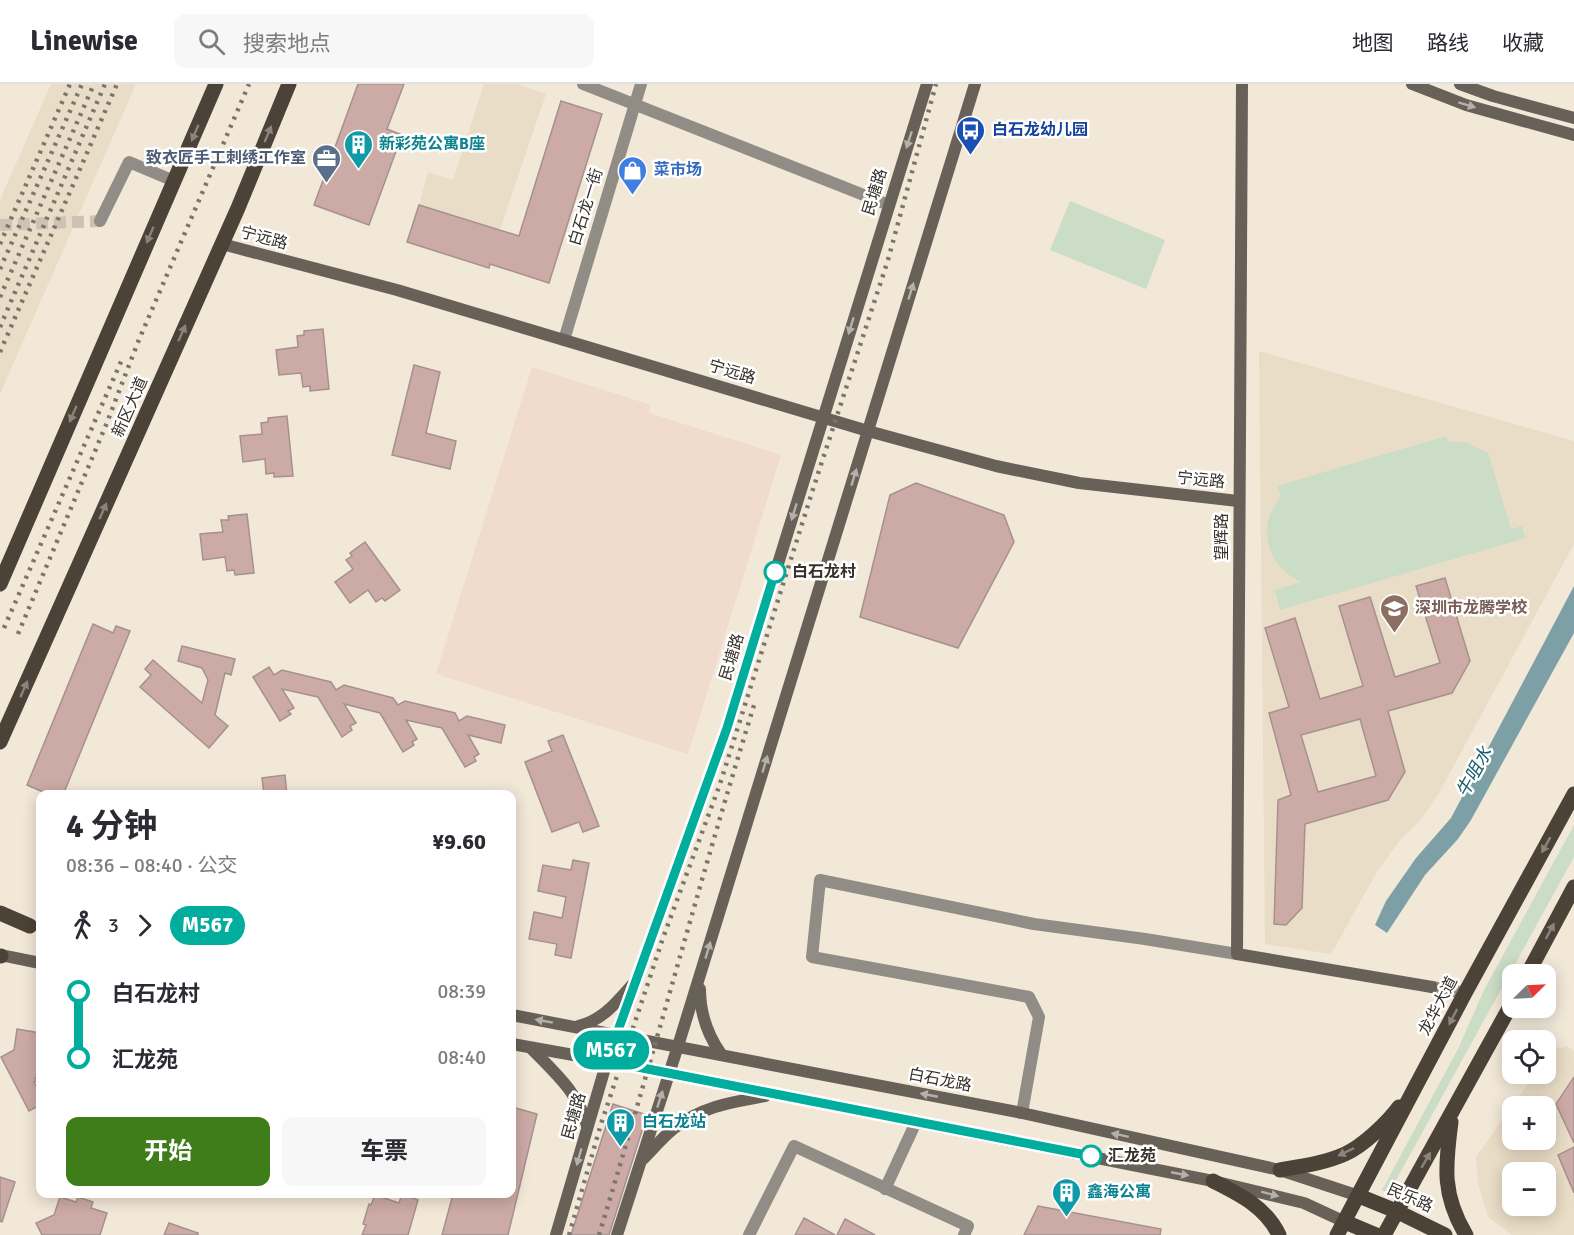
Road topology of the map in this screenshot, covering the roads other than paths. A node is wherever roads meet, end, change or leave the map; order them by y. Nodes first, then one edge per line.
1 (216, 84) edge
2 (289, 84) edge
3 (582, 84) edge
4 (641, 84) edge
5 (975, 84) edge
6 (1242, 84) edge
7 (1413, 84) edge
8 (1460, 84) edge
9 (926, 85) edge
10 (634, 105) junction
11 (1574, 118) edge
12 (1574, 135) edge
13 (174, 181) junction
14 (889, 205) junction
15 (100, 221) dead end
16 (222, 244) junction
17 (564, 340) junction
18 (823, 417) junction
19 (868, 430) junction
20 (1238, 501) junction
21 (0, 584) edge
22 (0, 742) edge
23 (1574, 794) edge
24 (1574, 887) edge
25 (0, 913) edge
26 (0, 920) edge
27 (35, 927) edge
28 (1237, 954) junction
29 (0, 956) edge
30 (36, 962) edge
31 (1533, 964) edge
32 (700, 977) junction
33 (637, 979) junction
34 (1432, 987) joint
35 (1465, 993) junction
36 (516, 1016) edge
37 (1504, 1018) edge
38 (576, 1027) junction
39 (617, 1034) junction
40 (516, 1045) edge
41 (678, 1046) junction
42 (531, 1048) junction
43 (721, 1054) junction
44 (607, 1061) junction
45 (668, 1073) junction
46 (1418, 1083) junction
47 (773, 1094) junction
48 (1022, 1113) junction
49 (1452, 1114) junction
50 (916, 1122) junction
51 (588, 1128) junction
52 (640, 1162) junction
53 (1280, 1170) junction
54 (1213, 1180) junction
55 (885, 1189) junction
56 (1359, 1196) junction
57 (1396, 1211) junction
58 (1341, 1228) edge
59 (556, 1235) edge
60 (617, 1235) edge
61 (749, 1235) edge
62 (964, 1235) edge
63 (1279, 1235) edge
64 (1376, 1235) edge
65 (1384, 1235) edge
66 (1445, 1235) edge
67 (1466, 1235) edge

1 -> 13 main road
16 -> 2 main road, 新区大道
3 - 10 street
4 - 10 street, 白石龙一街
19 -> 5 main road
6 - 20 main road, 望辉路
7 -> 12 main road
8 - 11 main road
9 -> 14 main road, 民塘路
10 - 14 street
10 - 17 street, 白石龙一街
13 - 15 street
13 -> 21 main road
14 -> 18 main road, 民塘路
16 - 17 main road, 宁远路
22 -> 16 main road, 新区大道
17 - 18 main road, 宁远路
18 - 19 main road, 宁远路
18 -> 33 main road, 民塘路
19 - 20 main road, 宁远路
32 -> 19 main road
20 - 28 main road, 望辉路
23 -> 35 main road, 龙华大道
31 -> 24 main road
25 - 27 main road
26 - 27 main road
28 - 34 main road
28 - 48 street
29 - 30 main road
32 - 41 main road
32 - 43 main road
33 - 38 main road
33 - 39 main road, 民塘路
34 - 35 street
35 -> 46 main road, 龙华大道
38 -> 36 main road, 白石龙路
37 - 49 main road
38 - 39 main road, 白石龙路
39 - 41 main road, 白石龙路
39 - 44 main road, 民塘路
40 - 42 main road
41 - 43 main road, 白石龙路
41 - 45 main road
42 - 44 main road
42 - 51 main road
48 -> 43 main road, 白石龙路
44 - 45 main road
44 - 51 main road, 民塘路
45 - 47 main road
52 -> 45 main road
46 -> 53 main road
46 - 56 main road, 龙华大道
47 - 50 main road
47 - 52 main road
53 -> 48 main road, 白石龙路
57 -> 49 main road
49 - 67 main road
50 -> 54 main road
50 - 55 street
51 -> 59 main road, 民塘路
52 - 60 main road
53 - 56 main road, 白石龙路
54 -> 58 main road
54 - 63 main road
55 - 61 street
55 - 62 street
56 - 57 main road, 民乐路
56 - 58 main road, 龙华大道
57 - 65 main road
57 - 66 main road, 民乐路
58 - 64 main road

